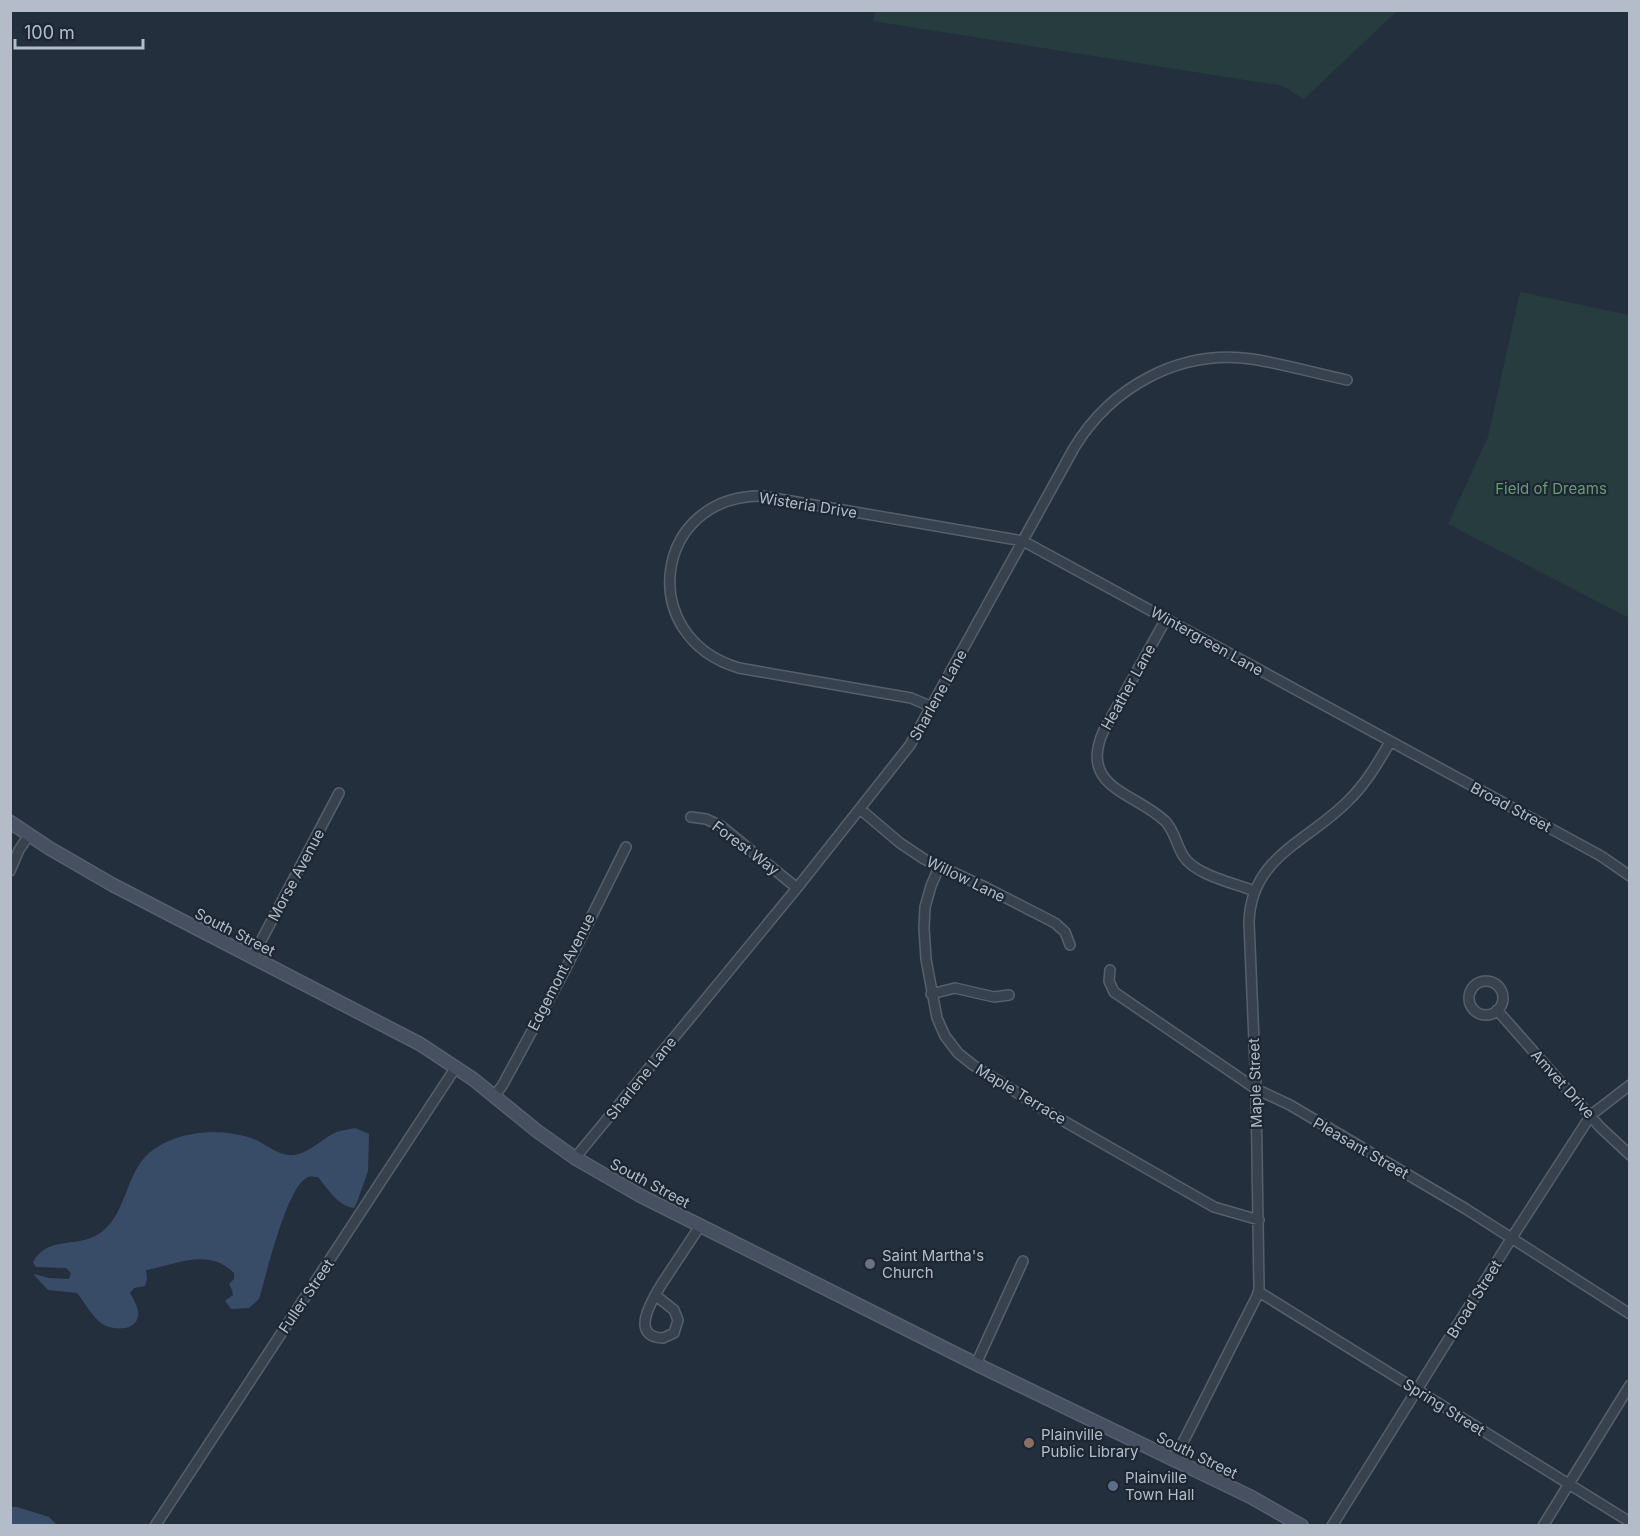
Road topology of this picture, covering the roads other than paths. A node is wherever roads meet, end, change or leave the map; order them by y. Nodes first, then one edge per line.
1 (1347, 380) dead end
2 (1023, 541) junction
3 (1166, 619) junction
4 (932, 708) junction
5 (1390, 742) junction
6 (339, 793) dead end
7 (860, 809) junction
8 (691, 817) dead end
9 (10, 822) edge
10 (29, 834) junction
11 (626, 847) dead end
12 (939, 867) junction
13 (10, 871) edge
14 (1629, 876) edge
15 (797, 888) junction
16 (1254, 891) junction
17 (1070, 945) dead end
18 (252, 958) junction
19 (1110, 969) dead end
20 (931, 994) junction
21 (1009, 995) dead end
22 (1497, 1011) dead end
23 (456, 1067) junction
24 (1629, 1085) edge
25 (1256, 1089) junction
26 (494, 1096) junction
27 (1592, 1115) junction
28 (1629, 1155) edge
29 (575, 1158) junction
30 (1259, 1220) junction
31 (700, 1226) junction
32 (1511, 1239) junction
33 (1023, 1261) dead end
34 (1259, 1292) junction
35 (655, 1295) junction
36 (1629, 1314) edge
37 (976, 1364) junction
38 (1629, 1384) edge
39 (1416, 1390) junction
40 (1174, 1460) junction
41 (1569, 1485) junction
42 (1629, 1522) edge
43 (155, 1526) edge
44 (1302, 1526) edge
45 (1332, 1526) edge
46 (1543, 1526) edge

1 - 2 street, Sharlene Lane
2 - 3 street, Wintergreen Lane
2 - 4 street, Sharlene Lane
2 - 4 street, Wisteria Drive
3 - 5 street, Wintergreen Lane
3 - 16 street, Heather Lane
4 - 7 street, Sharlene Lane
5 - 14 street, Broad Street
5 - 16 street, Maple Street
6 - 18 street, Morse Avenue
7 - 12 street, Willow Lane
7 - 15 street, Sharlene Lane
8 - 15 street, Forest Way
9 - 10 main road, South Street
10 - 13 street
10 - 18 main road, South Street
11 - 26 street, Edgemont Avenue
12 - 17 street, Willow Lane
12 - 20 street, Maple Terrace
15 - 29 street, Sharlene Lane
16 - 25 street, Maple Street
18 - 23 main road, South Street
19 - 25 street, Pleasant Street
20 - 21 street
20 - 30 street, Maple Terrace
22 - 27 street, Amvet Drive
23 - 26 main road, South Street
23 - 43 street, Fuller Street
24 - 27 street, Broad Street
25 - 30 street, Maple Street
25 - 32 street, Pleasant Street
26 - 29 main road, South Street
27 - 28 street, Amvet Drive
27 - 32 street, Broad Street
29 - 31 main road, South Street
30 - 34 street, Maple Street
31 - 35 street
31 - 37 main road, South Street
32 - 36 street, Pleasant Street
32 - 39 street, Broad Street
33 - 37 street
34 - 39 street, Spring Street
34 - 40 street, Maple Street
35 - 35 street
37 - 40 main road, South Street
38 - 41 street
39 - 41 street, Spring Street
39 - 45 street, Broad Street
40 - 44 main road, South Street
41 - 42 street, Spring Street
41 - 46 street

